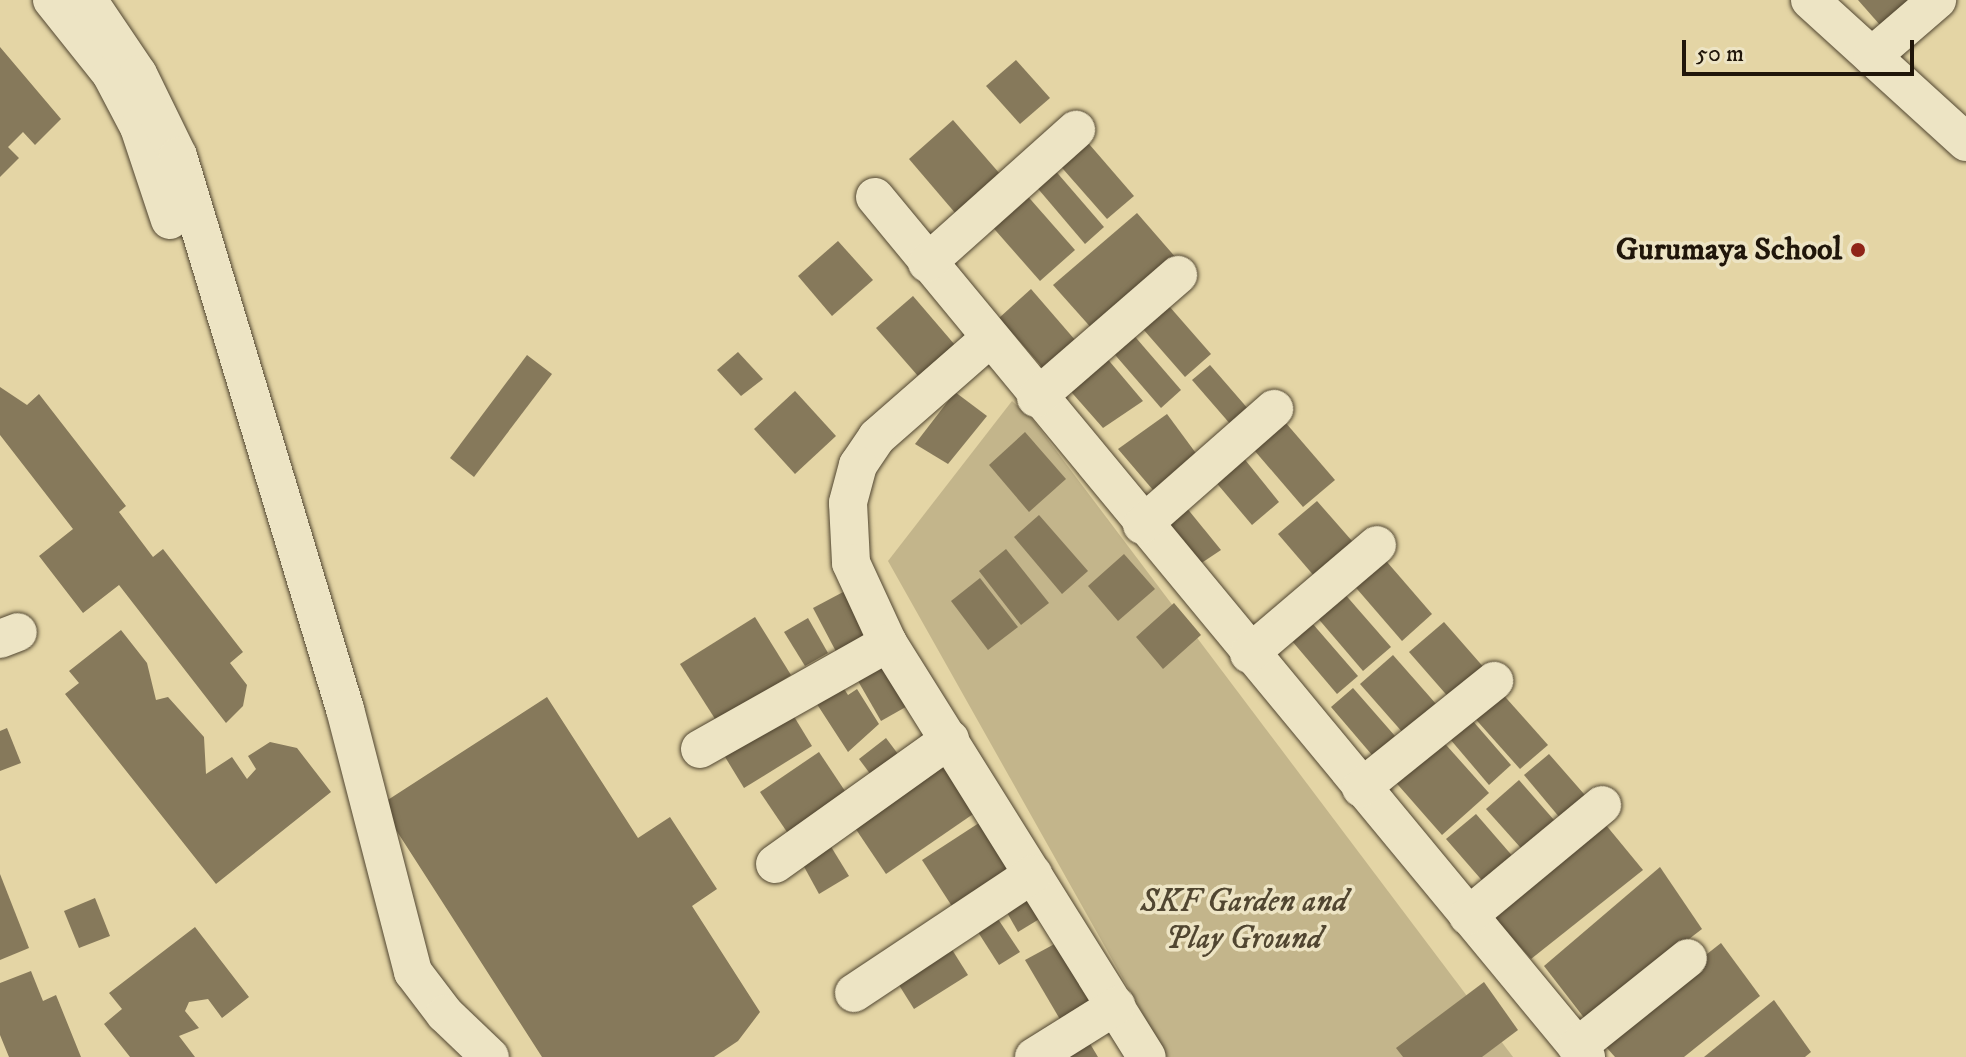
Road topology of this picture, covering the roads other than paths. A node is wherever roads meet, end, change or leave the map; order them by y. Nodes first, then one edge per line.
1 (52, 0) edge
2 (88, 0) edge
3 (1810, 0) edge
4 (1937, 0) edge
5 (1872, 56) junction
6 (1076, 130) dead end
7 (1966, 142) edge
8 (875, 197) dead end
9 (927, 263) junction
10 (1178, 275) dead end
11 (989, 339) junction
12 (1036, 398) junction
13 (1274, 409) dead end
14 (1142, 525) junction
15 (1377, 545) dead end
16 (311, 592) junction
17 (888, 643) junction
18 (1249, 654) junction
19 (1494, 681) dead end
20 (950, 739) junction
21 (700, 749) dead end
22 (1361, 788) junction
23 (1602, 805) dead end
24 (775, 864) dead end
25 (1033, 874) junction
26 (1468, 916) junction
27 (1688, 958) dead end
28 (854, 993) dead end
29 (1116, 1006) junction
30 (1581, 1052) edge
31 (490, 1057) edge
32 (1034, 1057) edge
33 (1147, 1057) edge

1 - 16 street
2 - 16 street
3 - 5 street
4 - 5 street
5 - 7 street
6 - 9 street
8 - 9 street
9 - 11 street
10 - 12 street
11 - 12 street
11 - 17 street
12 - 14 street
13 - 14 street
14 - 18 street
15 - 18 street
16 - 31 street
17 - 20 street
17 - 21 street
18 - 22 street
19 - 22 street
20 - 24 street
20 - 25 street
22 - 26 street
23 - 26 street
25 - 28 street
25 - 29 street
26 - 30 street
27 - 30 street
29 - 32 street
29 - 33 street

